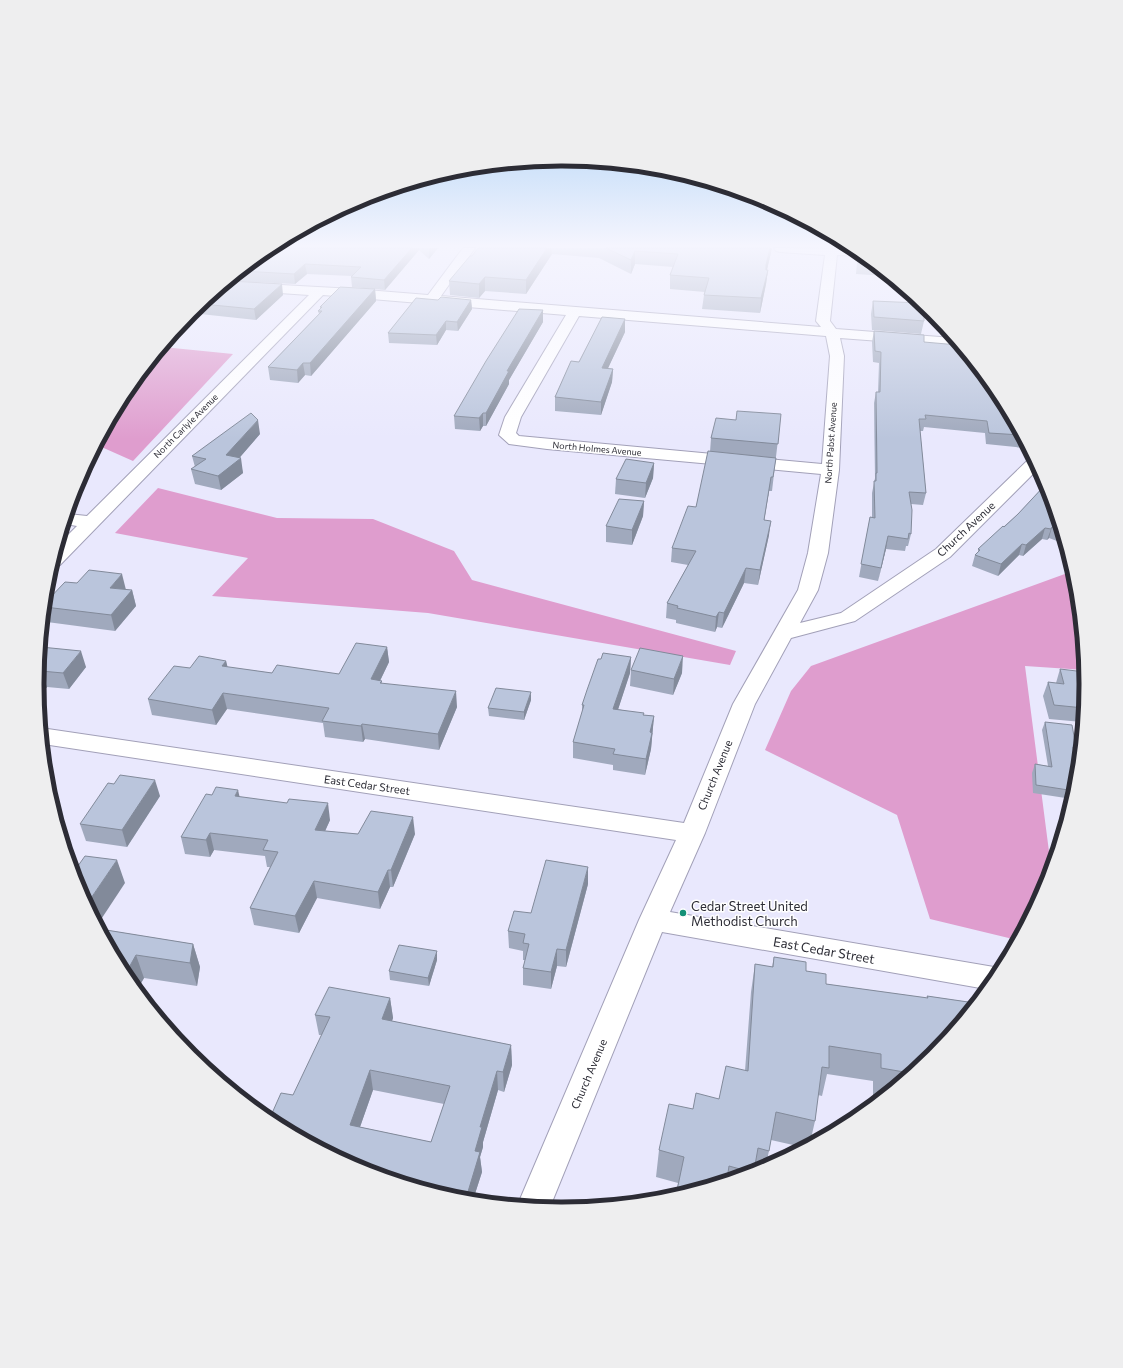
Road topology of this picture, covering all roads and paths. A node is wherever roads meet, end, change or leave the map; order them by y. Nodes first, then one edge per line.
1 (575, 311) edge
2 (299, 312) edge
3 (585, 312) edge
4 (823, 312) edge
5 (832, 333) junction
6 (951, 342) edge
7 (1031, 467) edge
8 (830, 470) junction
9 (71, 520) edge
10 (92, 522) junction
11 (61, 553) edge
12 (783, 634) junction
13 (47, 737) edge
14 (692, 833) junction
15 (653, 920) junction
16 (988, 978) edge
17 (536, 1200) edge

1 - 8 street, North Holmes Avenue
2 - 10 street, North Carlyle Avenue
3 - 5 street
4 - 5 street, North Pabst Avenue
5 - 6 street
5 - 8 street, North Pabst Avenue
7 - 12 street, Church Avenue
8 - 12 street, North Pabst Avenue
9 - 10 street
10 - 11 street, North Carlyle Avenue
12 - 14 street, Church Avenue
13 - 14 street, East Cedar Street
14 - 15 street, Church Avenue
15 - 16 street, East Cedar Street
15 - 17 street, Church Avenue

